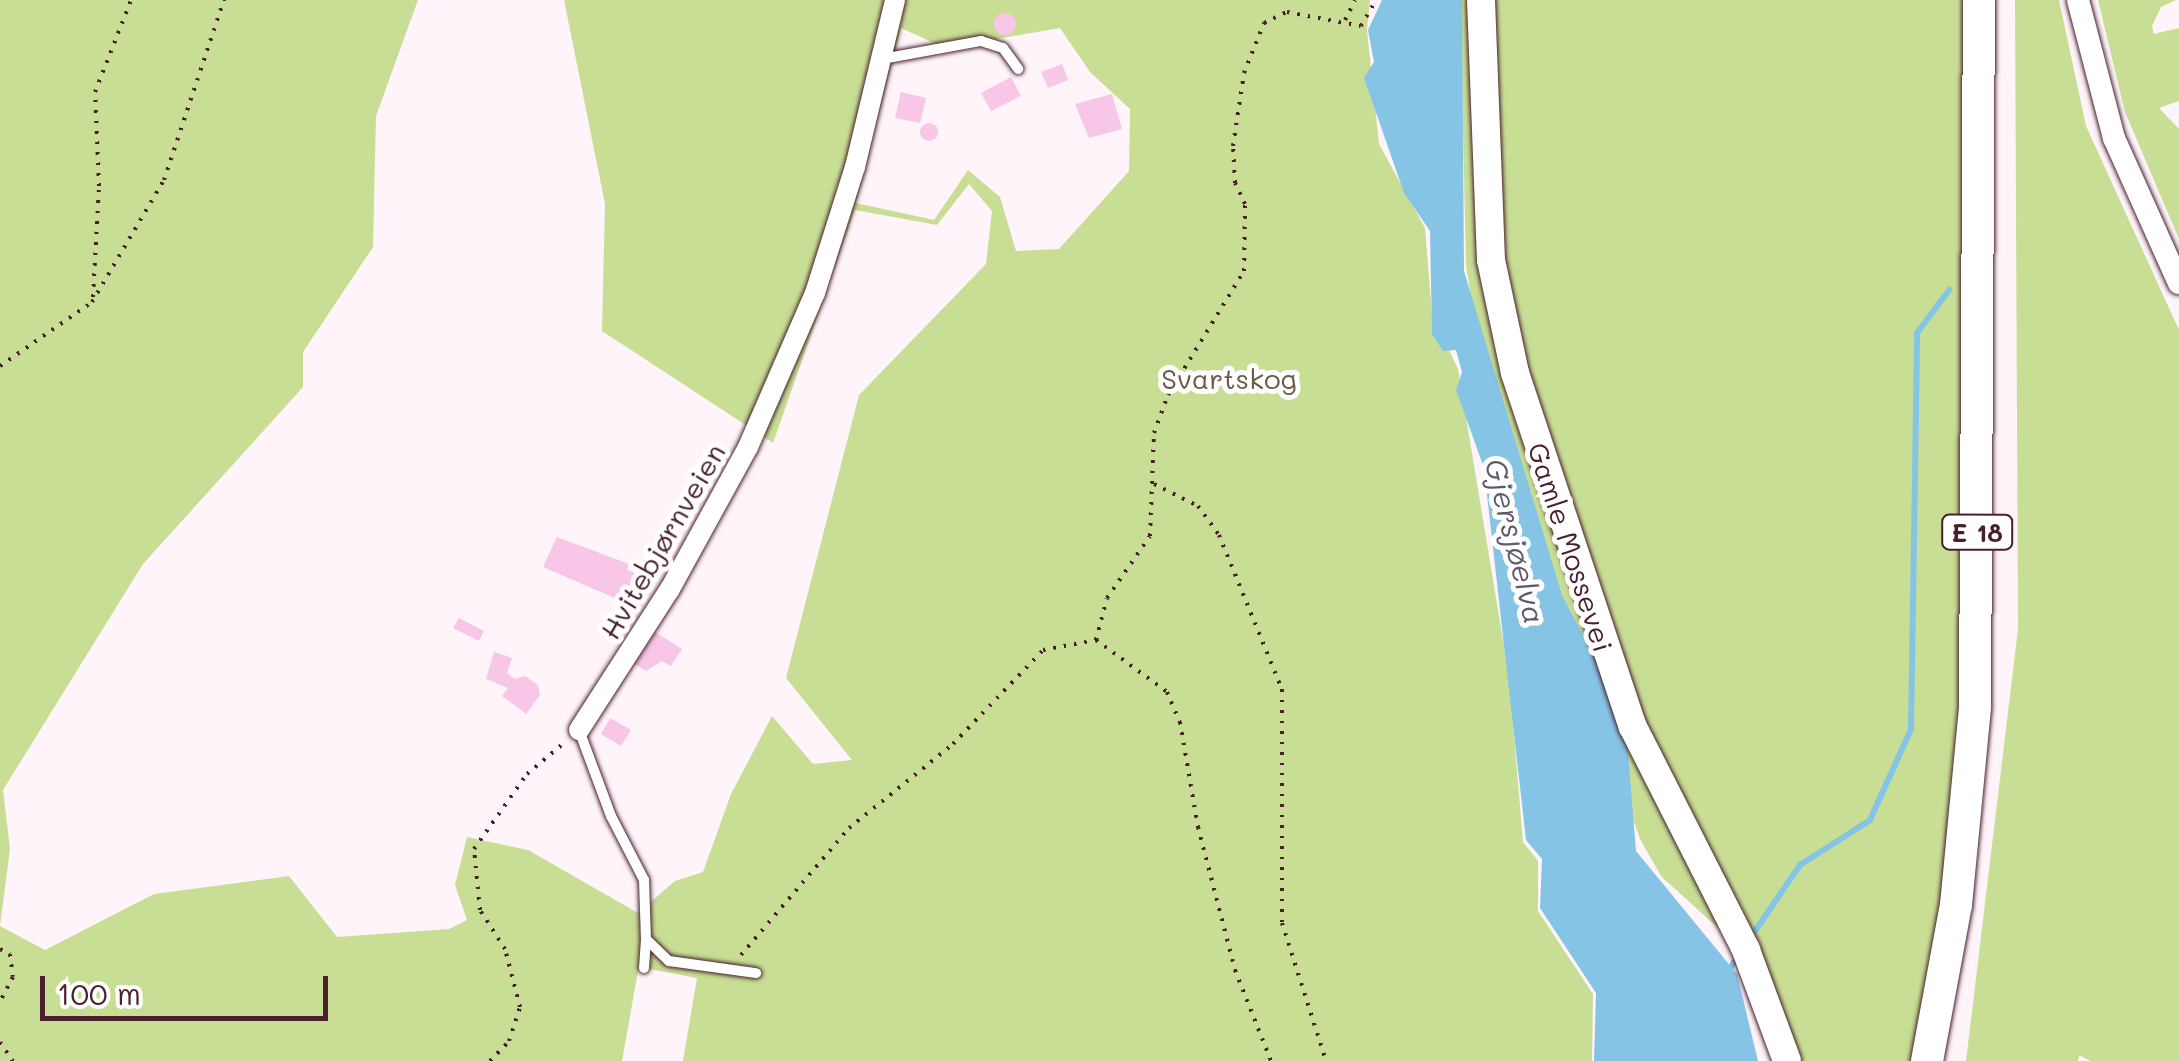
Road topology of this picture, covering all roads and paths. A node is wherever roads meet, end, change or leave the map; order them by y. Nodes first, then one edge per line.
1 (131, 0) edge
2 (224, 0) edge
3 (895, 0) edge
4 (1355, 0) edge
5 (1376, 0) edge
6 (1481, 0) edge
7 (1979, 0) edge
8 (1994, 0) edge
9 (2078, 0) edge
10 (1345, 20) junction
11 (881, 59) junction
12 (1018, 69) dead end
13 (2179, 283) edge
14 (92, 302) junction
15 (0, 366) edge
16 (1152, 483) junction
17 (1096, 640) junction
18 (579, 730) junction
19 (646, 939) junction
20 (0, 949) edge
21 (644, 968) dead end
22 (731, 972) junction
23 (756, 973) dead end
24 (0, 1001) edge
25 (0, 1042) edge
26 (14, 1061) edge
27 (490, 1061) edge
28 (1271, 1061) edge
29 (1326, 1061) edge
30 (1787, 1061) edge
31 (1927, 1061) edge
32 (1946, 1061) edge

1 - 14 path
2 - 14 path
3 - 11 street, Hvitebjørnveien
4 - 10 path
5 - 10 path
6 - 30 main road, Gamle Mossevei
7 - 31 highway, E 18
8 - 32 highway, E 18
9 - 13 street
10 - 16 path
11 - 12 lane
11 - 18 street, Hvitebjørnveien
14 - 15 path
16 - 17 path
16 - 29 path
17 - 22 path
17 - 28 path
18 - 19 lane
18 - 27 path
19 - 21 lane
19 - 22 lane
20 - 24 path
22 - 23 lane
25 - 26 path

